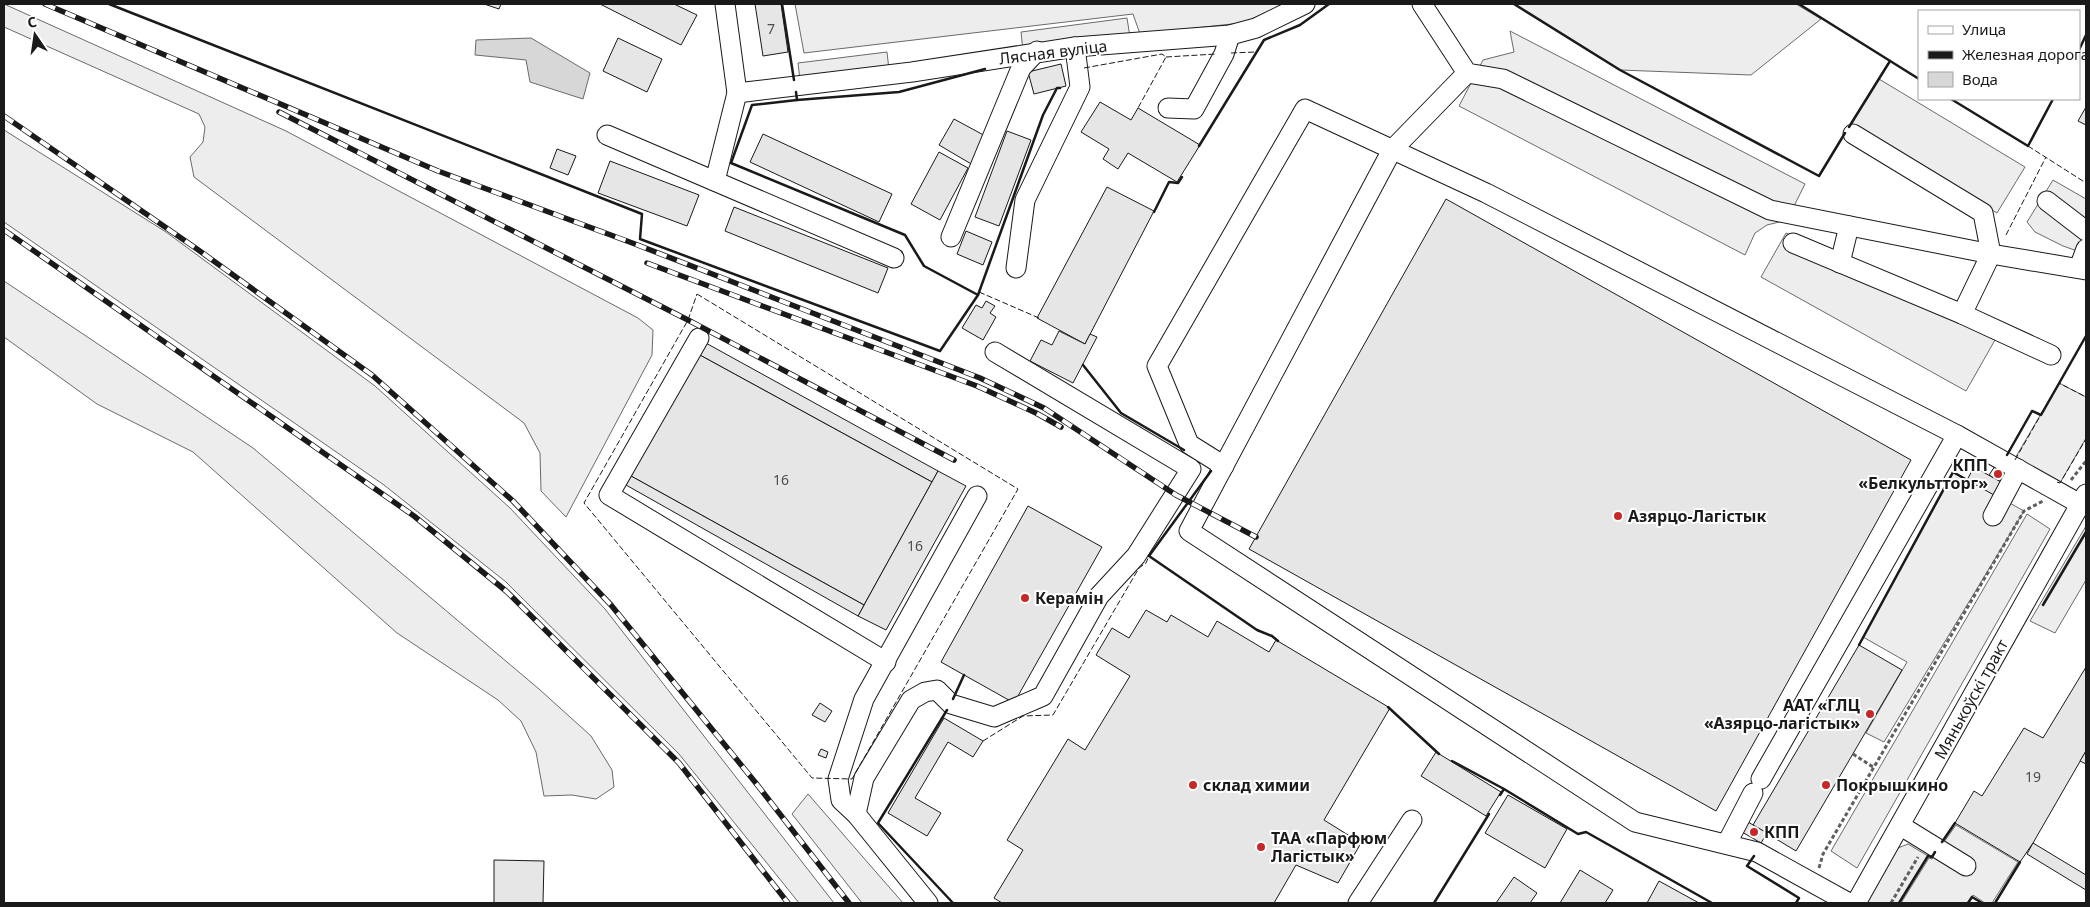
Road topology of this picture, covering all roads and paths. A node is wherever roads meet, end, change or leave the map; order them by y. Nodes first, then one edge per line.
1 (725, 4) edge
2 (1305, 4) edge
3 (1422, 4) edge
4 (1230, 35) junction
5 (1075, 47) junction
6 (1037, 51) junction
7 (1467, 73) junction
8 (737, 93) junction
9 (1168, 108) dead end
10 (1853, 134) dead end
11 (607, 135) dead end
12 (1392, 150) junction
13 (715, 181) junction
14 (2047, 202) dead end
15 (1849, 226) junction
16 (2086, 231) edge
17 (951, 237) dead end
18 (1793, 243) dead end
19 (2086, 249) edge
20 (1991, 254) junction
21 (894, 258) dead end
22 (1840, 263) junction
23 (1016, 268) dead end
24 (2084, 272) edge
25 (1962, 314) junction
26 (698, 338) dead end
27 (995, 352) dead end
28 (2051, 355) dead end
29 (1957, 435) junction
30 (2086, 461) edge
31 (1224, 466) junction
32 (2018, 469) junction
33 (2061, 493) junction
34 (977, 496) dead end
35 (2083, 499) edge
36 (1993, 516) dead end
37 (886, 662) junction
38 (1853, 754) dead end
39 (1873, 767) junction
40 (856, 814) junction
41 (1412, 820) dead end
42 (1901, 826) junction
43 (1927, 841) junction
44 (1727, 843) junction
45 (1966, 866) dead end
46 (1815, 885) junction
47 (928, 903) edge
48 (1358, 903) edge
49 (1849, 903) edge
50 (1856, 903) edge
51 (1891, 903) edge

1 - 8 street
2 - 4 street, Лясная вуліца
3 - 7 street
4 - 5 street, Лясная вуліца
4 - 9 street
5 - 6 street, Лясная вуліца
5 - 23 street
6 - 8 street, Лясная вуліца
6 - 17 street
7 - 12 street
7 - 15 street
8 - 13 street
10 - 20 street
11 - 13 street
12 - 29 street
12 - 31 street
12 - 31 street
13 - 21 street
14 - 16 street
15 - 20 street
15 - 22 street
18 - 22 street
19 - 24 street
20 - 24 street
20 - 25 street
22 - 25 street
25 - 28 street
26 - 37 street
27 - 40 street
29 - 32 street
29 - 44 street
30 - 33 path
31 - 44 street
32 - 33 street
32 - 36 street
33 - 35 street
33 - 39 path
34 - 37 street
35 - 42 street, Мянькоўскі тракт
37 - 40 street
38 - 39 path
39 - 46 path
40 - 47 street
41 - 48 street
42 - 43 street
42 - 50 street, Мянькоўскі тракт
43 - 45 street
43 - 51 path
44 - 46 street
46 - 49 street

